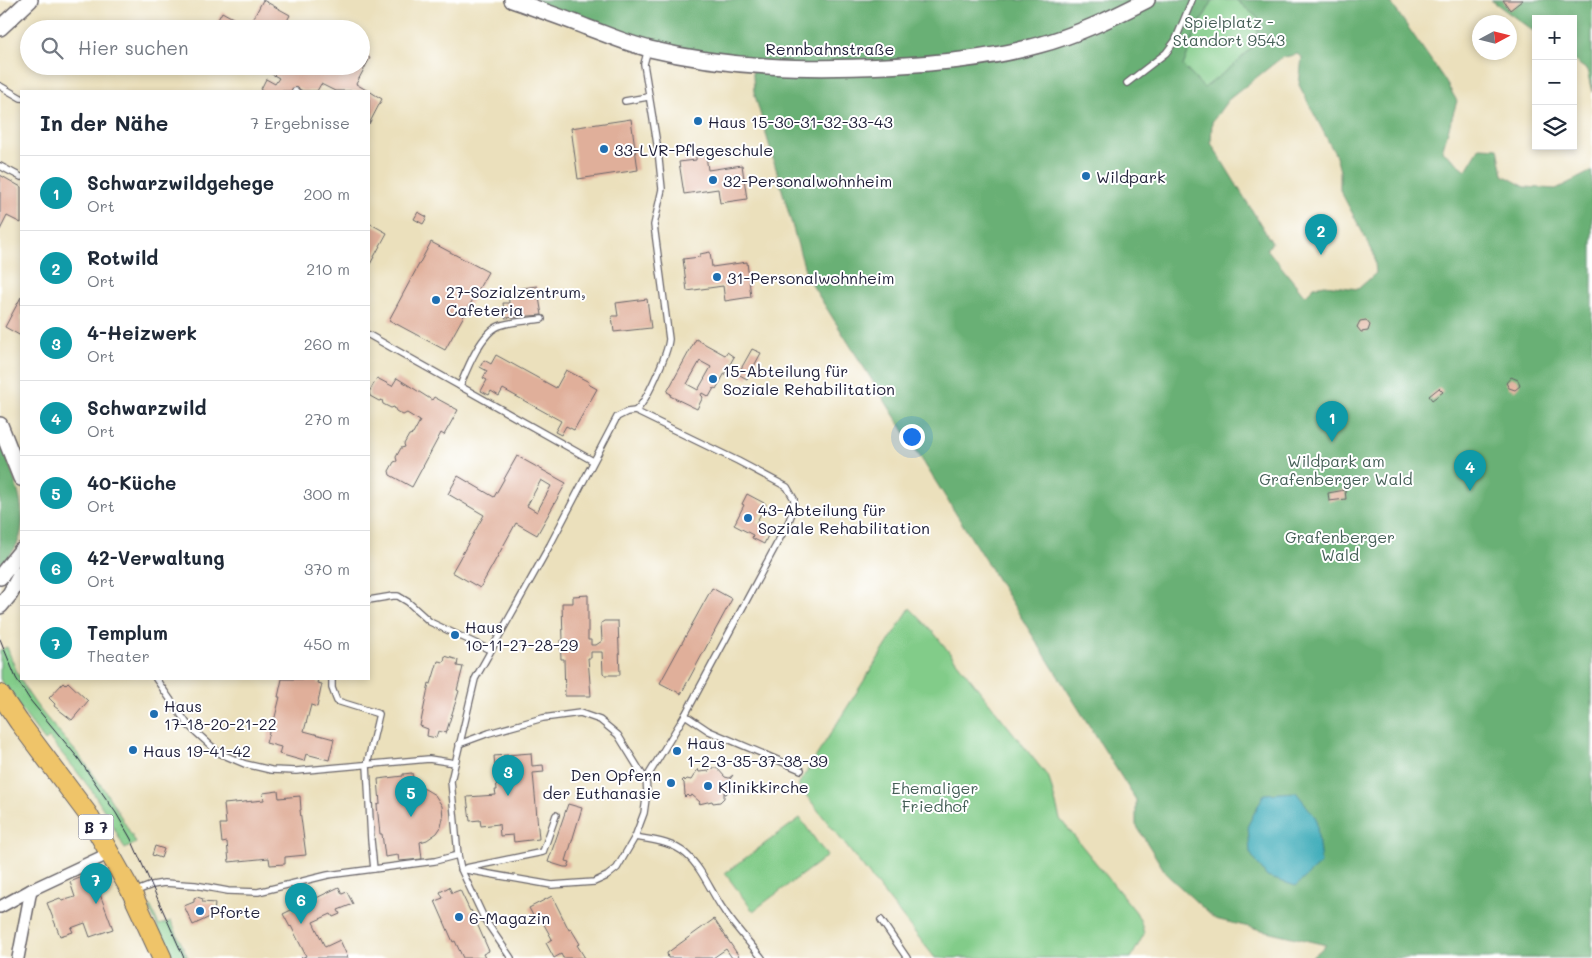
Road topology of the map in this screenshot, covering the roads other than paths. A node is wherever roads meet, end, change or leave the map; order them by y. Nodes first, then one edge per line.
1 (30, 0) edge
2 (512, 0) edge
3 (1147, 0) edge
4 (1192, 0) edge
5 (0, 28) edge
6 (648, 49) junction
7 (1128, 83) dead end
8 (0, 86) edge
9 (20, 97) edge
10 (648, 97) junction
11 (625, 101) dead end
12 (0, 166) edge
13 (20, 176) edge
14 (542, 319) dead end
15 (370, 336) edge
16 (460, 386) junction
17 (635, 411) junction
18 (0, 425) edge
19 (593, 461) junction
20 (20, 475) edge
21 (20, 552) edge
22 (20, 576) edge
23 (0, 577) edge
24 (370, 600) edge
25 (0, 606) edge
26 (490, 650) junction
27 (157, 680) edge
28 (332, 680) edge
29 (0, 694) edge
30 (0, 712) edge
31 (685, 715) junction
32 (459, 744) junction
33 (456, 763) junction
34 (367, 765) junction
35 (52, 766) junction
36 (801, 770) dead end
37 (646, 778) junction
38 (556, 815) dead end
39 (635, 837) junction
40 (110, 853) junction
41 (458, 855) junction
42 (374, 869) junction
43 (461, 869) junction
44 (31, 890) junction
45 (132, 893) junction
46 (0, 906) edge
47 (881, 920) dead end
48 (18, 958) edge
49 (162, 958) edge
50 (511, 958) edge
51 (762, 958) edge
52 (907, 958) edge

1 - 5 street
2 - 6 street, Rennbahnstraße
3 - 6 street, Rennbahnstraße
4 - 7 lane
6 - 10 lane
8 - 9 lane
10 - 11 lane
10 - 17 lane
12 - 13 lane
14 - 16 lane
15 - 16 lane
16 - 19 lane
17 - 19 lane
17 - 31 lane
18 - 20 street
19 - 26 lane
21 - 23 street
22 - 25 street
24 - 26 lane
26 - 32 lane
27 - 34 lane
28 - 34 lane
29 - 35 main road, B 7
30 - 35 main road, B 7
31 - 36 lane
31 - 37 lane
32 - 33 lane
32 - 37 lane
33 - 34 lane
33 - 41 lane
34 - 42 lane
35 - 40 main road, B 7
37 - 39 lane
38 - 43 lane
39 - 43 lane
39 - 51 lane
40 - 44 street
40 - 45 main road, B 7
41 - 42 lane
41 - 43 lane
42 - 45 lane
43 - 50 lane
44 - 46 street
44 - 48 street
45 - 49 main road, B 7
47 - 52 lane

